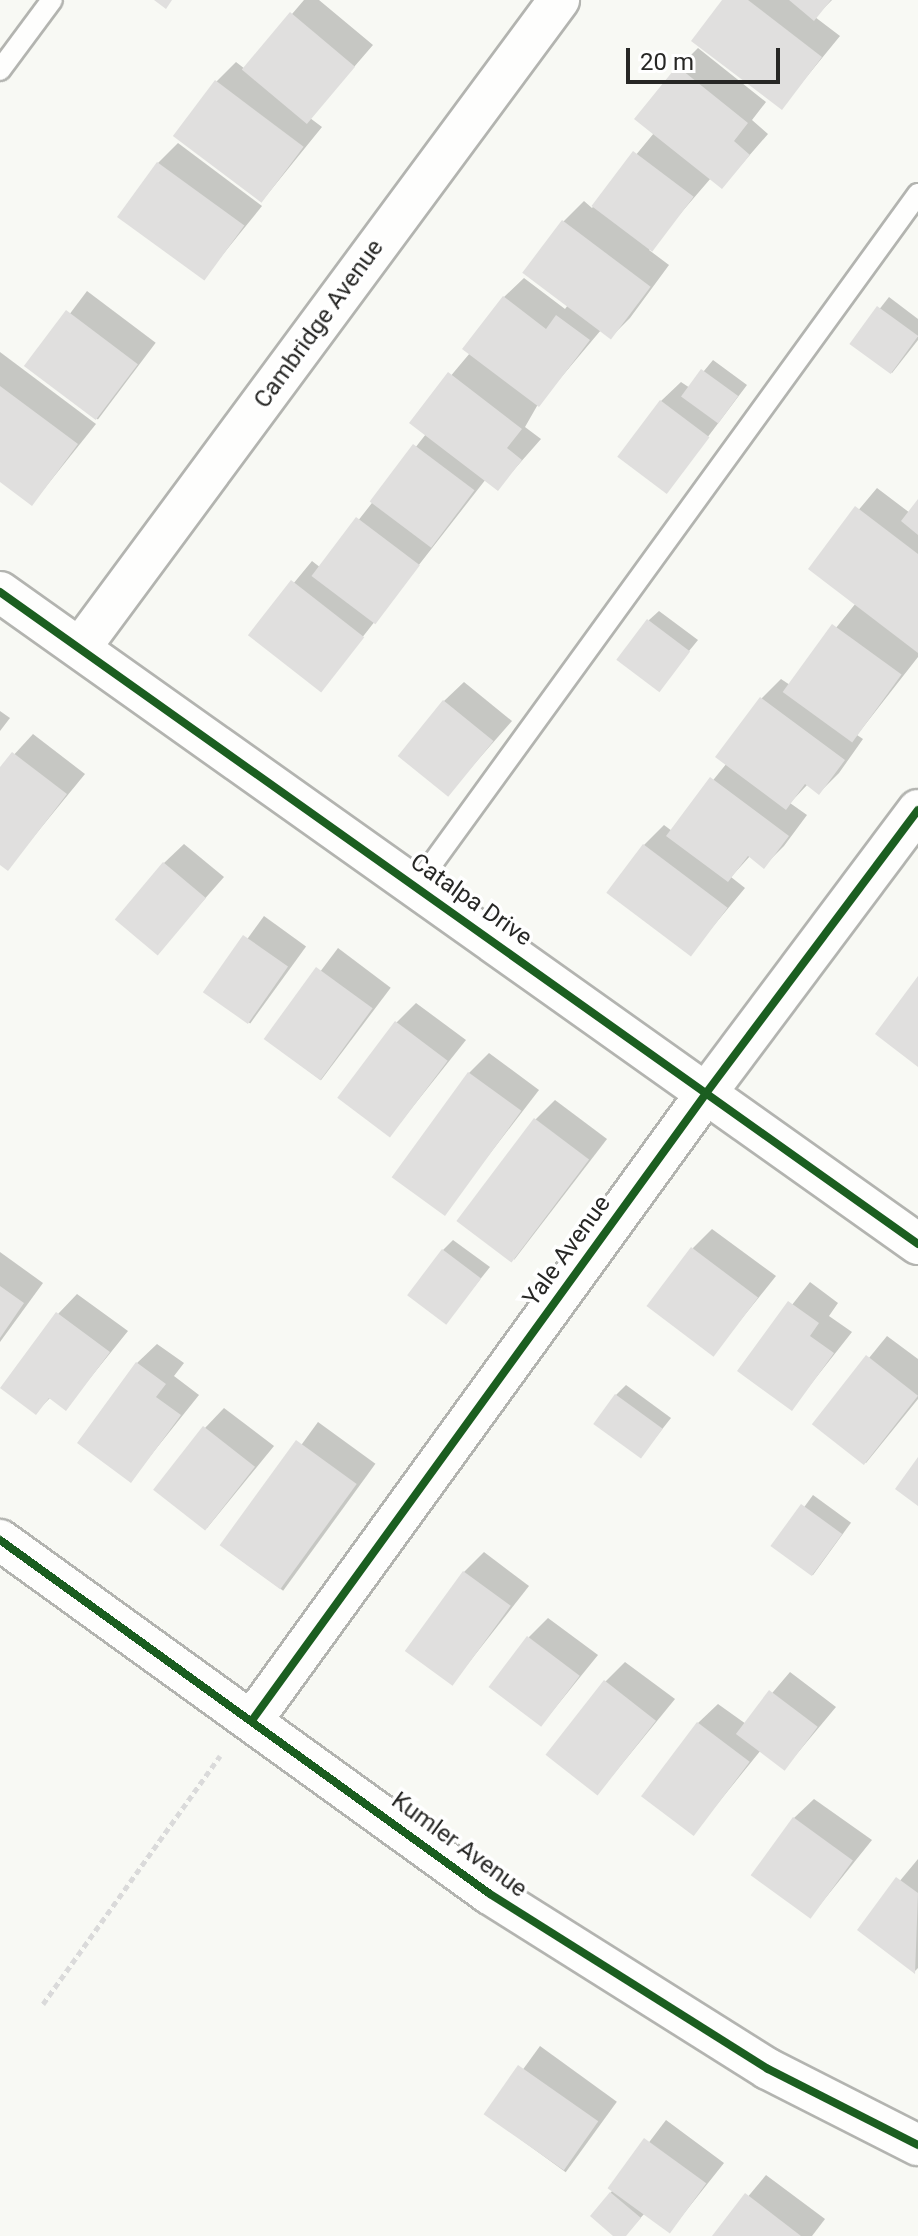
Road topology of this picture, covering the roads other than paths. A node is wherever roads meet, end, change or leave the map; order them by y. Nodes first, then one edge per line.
1 (52, 0) edge
2 (559, 0) edge
3 (0, 70) edge
4 (918, 194) edge
5 (0, 592) edge
6 (80, 648) junction
7 (918, 810) edge
8 (416, 886) junction
9 (707, 1092) junction
10 (918, 1244) edge
11 (0, 1540) edge
12 (253, 1719) junction
13 (918, 2145) edge

1 - 3 lane
2 - 6 street, Cambridge Avenue
4 - 8 lane
5 - 6 street, Catalpa Drive
6 - 8 street, Catalpa Drive
7 - 9 street, Yale Avenue
8 - 9 street, Catalpa Drive
9 - 10 street, Catalpa Drive
9 - 12 street, Yale Avenue
11 - 12 street, Kumler Avenue
12 - 13 street, Kumler Avenue

